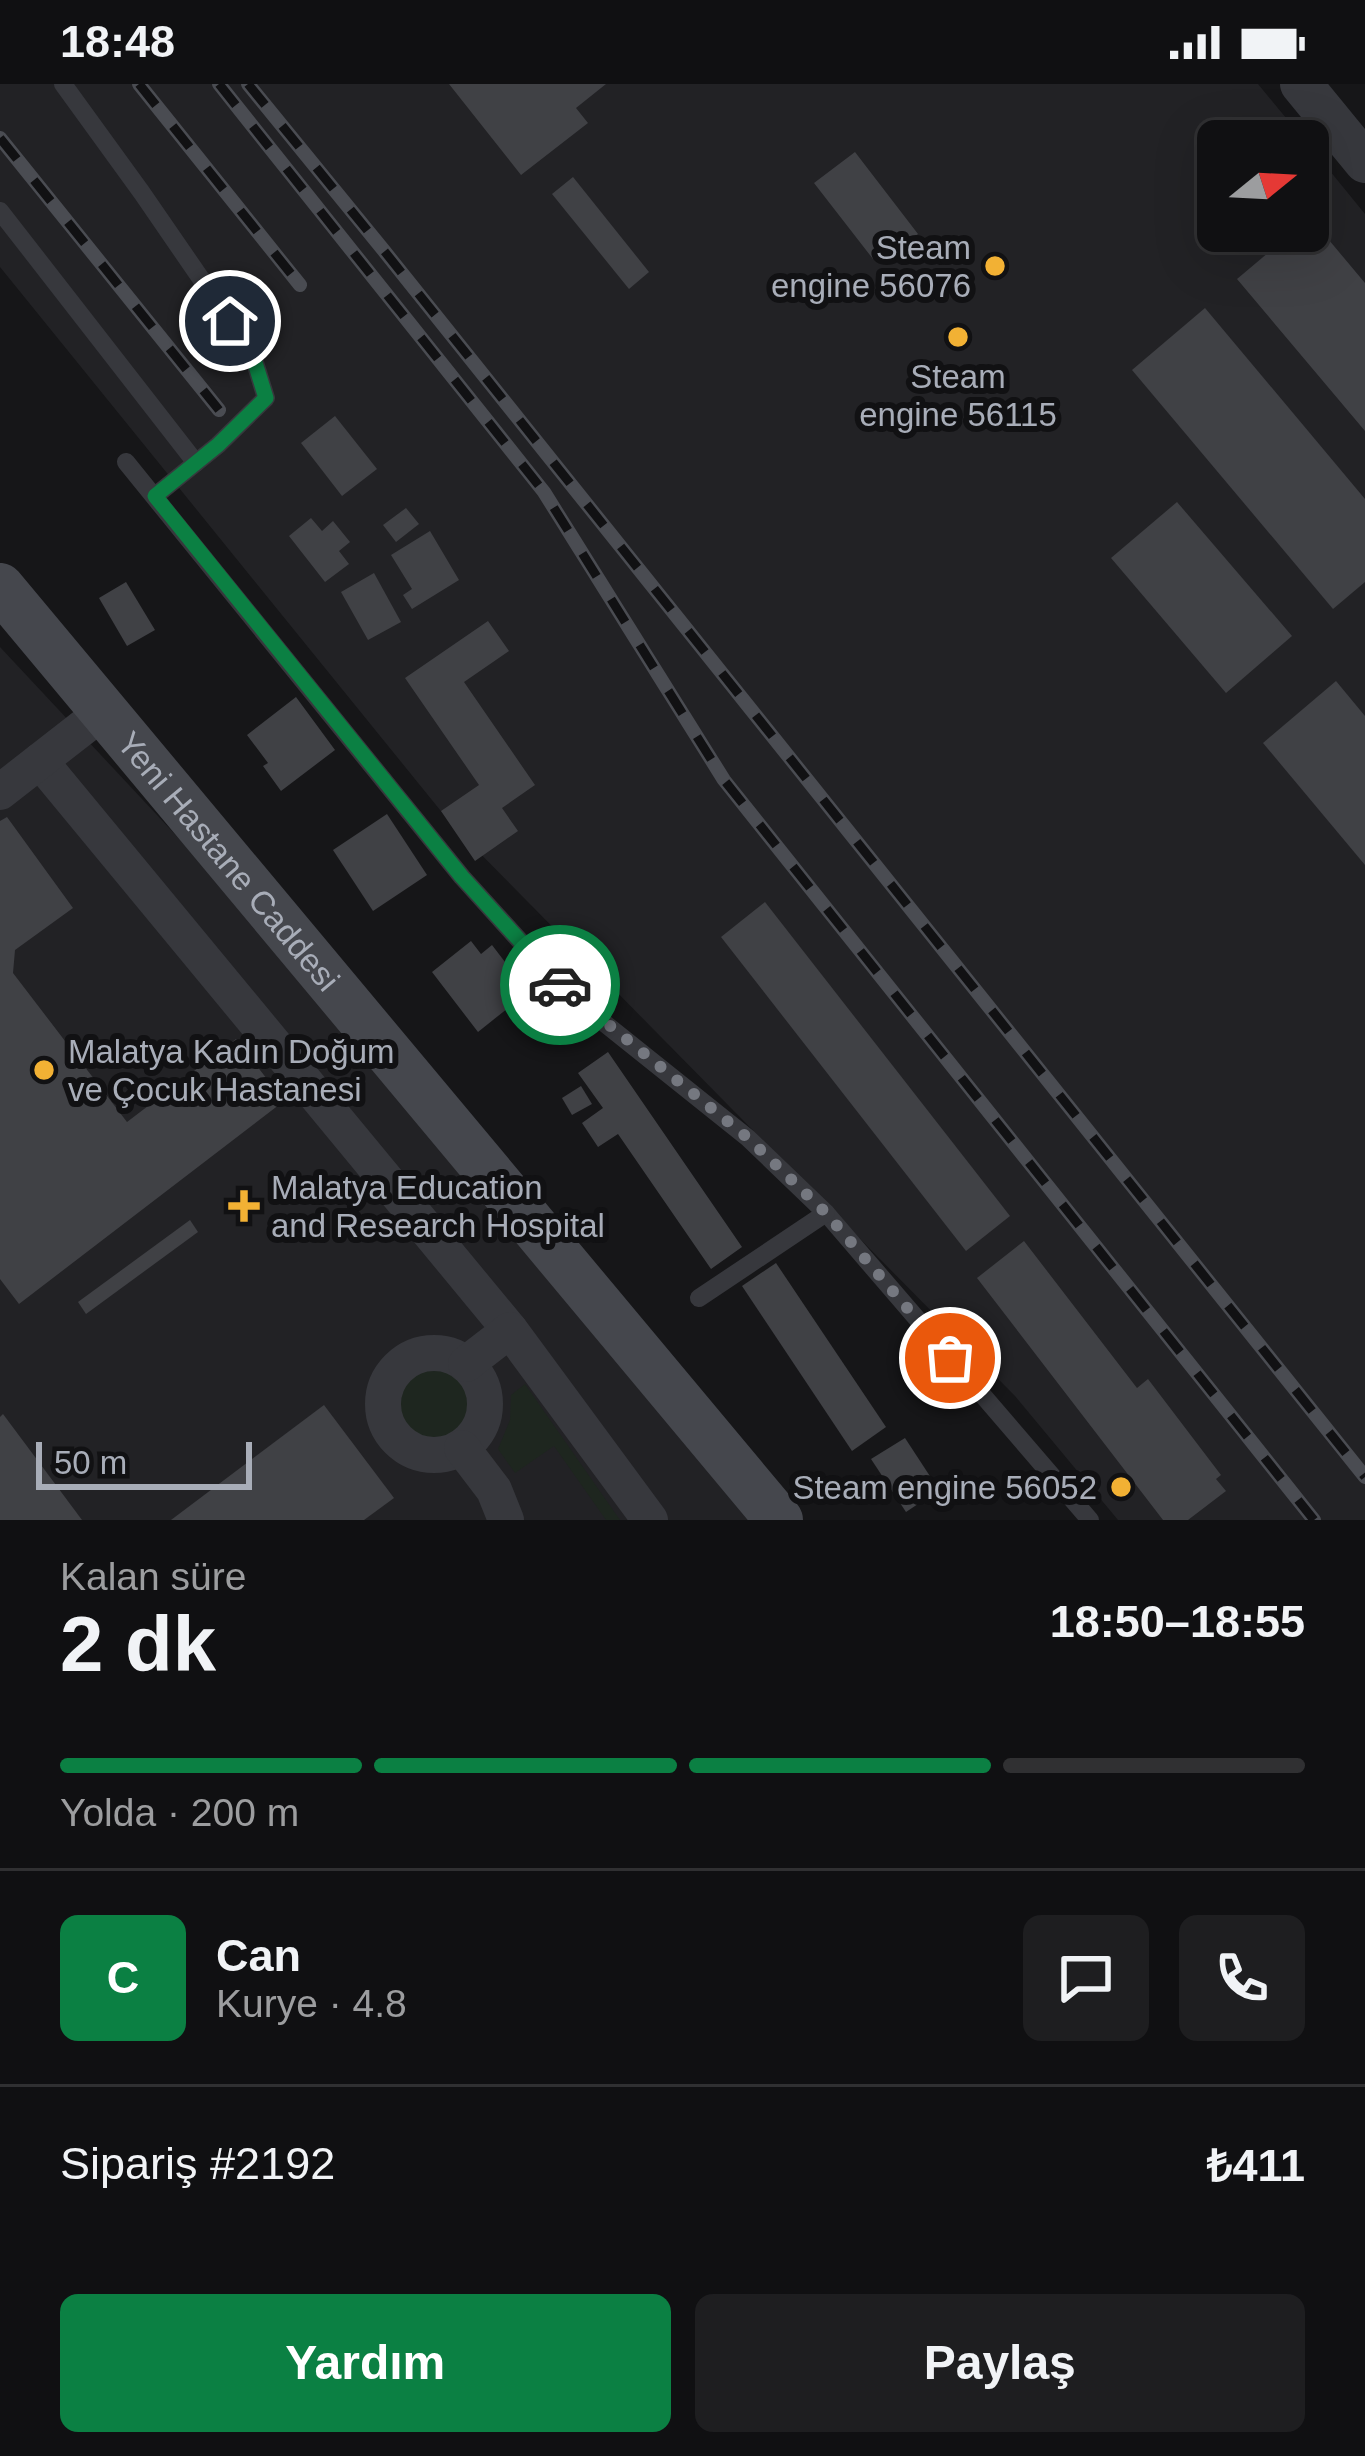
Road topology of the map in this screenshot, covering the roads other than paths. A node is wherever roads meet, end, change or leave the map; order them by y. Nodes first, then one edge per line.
1 (63, 84) edge
2 (1301, 84) edge
3 (1365, 162) edge
4 (0, 211) edge
5 (127, 462) dead end
6 (196, 463) junction
7 (155, 496) junction
8 (0, 587) edge
9 (104, 711) junction
10 (40, 760) junction
11 (0, 792) edge
12 (826, 1213) junction
13 (699, 1298) dead end
14 (510, 1330) junction
15 (466, 1364) junction
16 (462, 1448) junction
17 (506, 1520) edge
18 (650, 1520) edge
19 (779, 1520) edge
20 (1090, 1520) edge

1 - 6 lane
2 - 3 street
4 - 6 lane
5 - 7 lane
6 - 7 lane
7 - 12 lane
8 - 9 main road, Yeni Hastane Caddesi
9 - 10 street
9 - 19 main road, Yeni Hastane Caddesi
10 - 11 street
10 - 14 street
12 - 13 lane
12 - 20 lane
14 - 15 street
14 - 18 street
15 - 16 street
15 - 16 street
16 - 17 street

